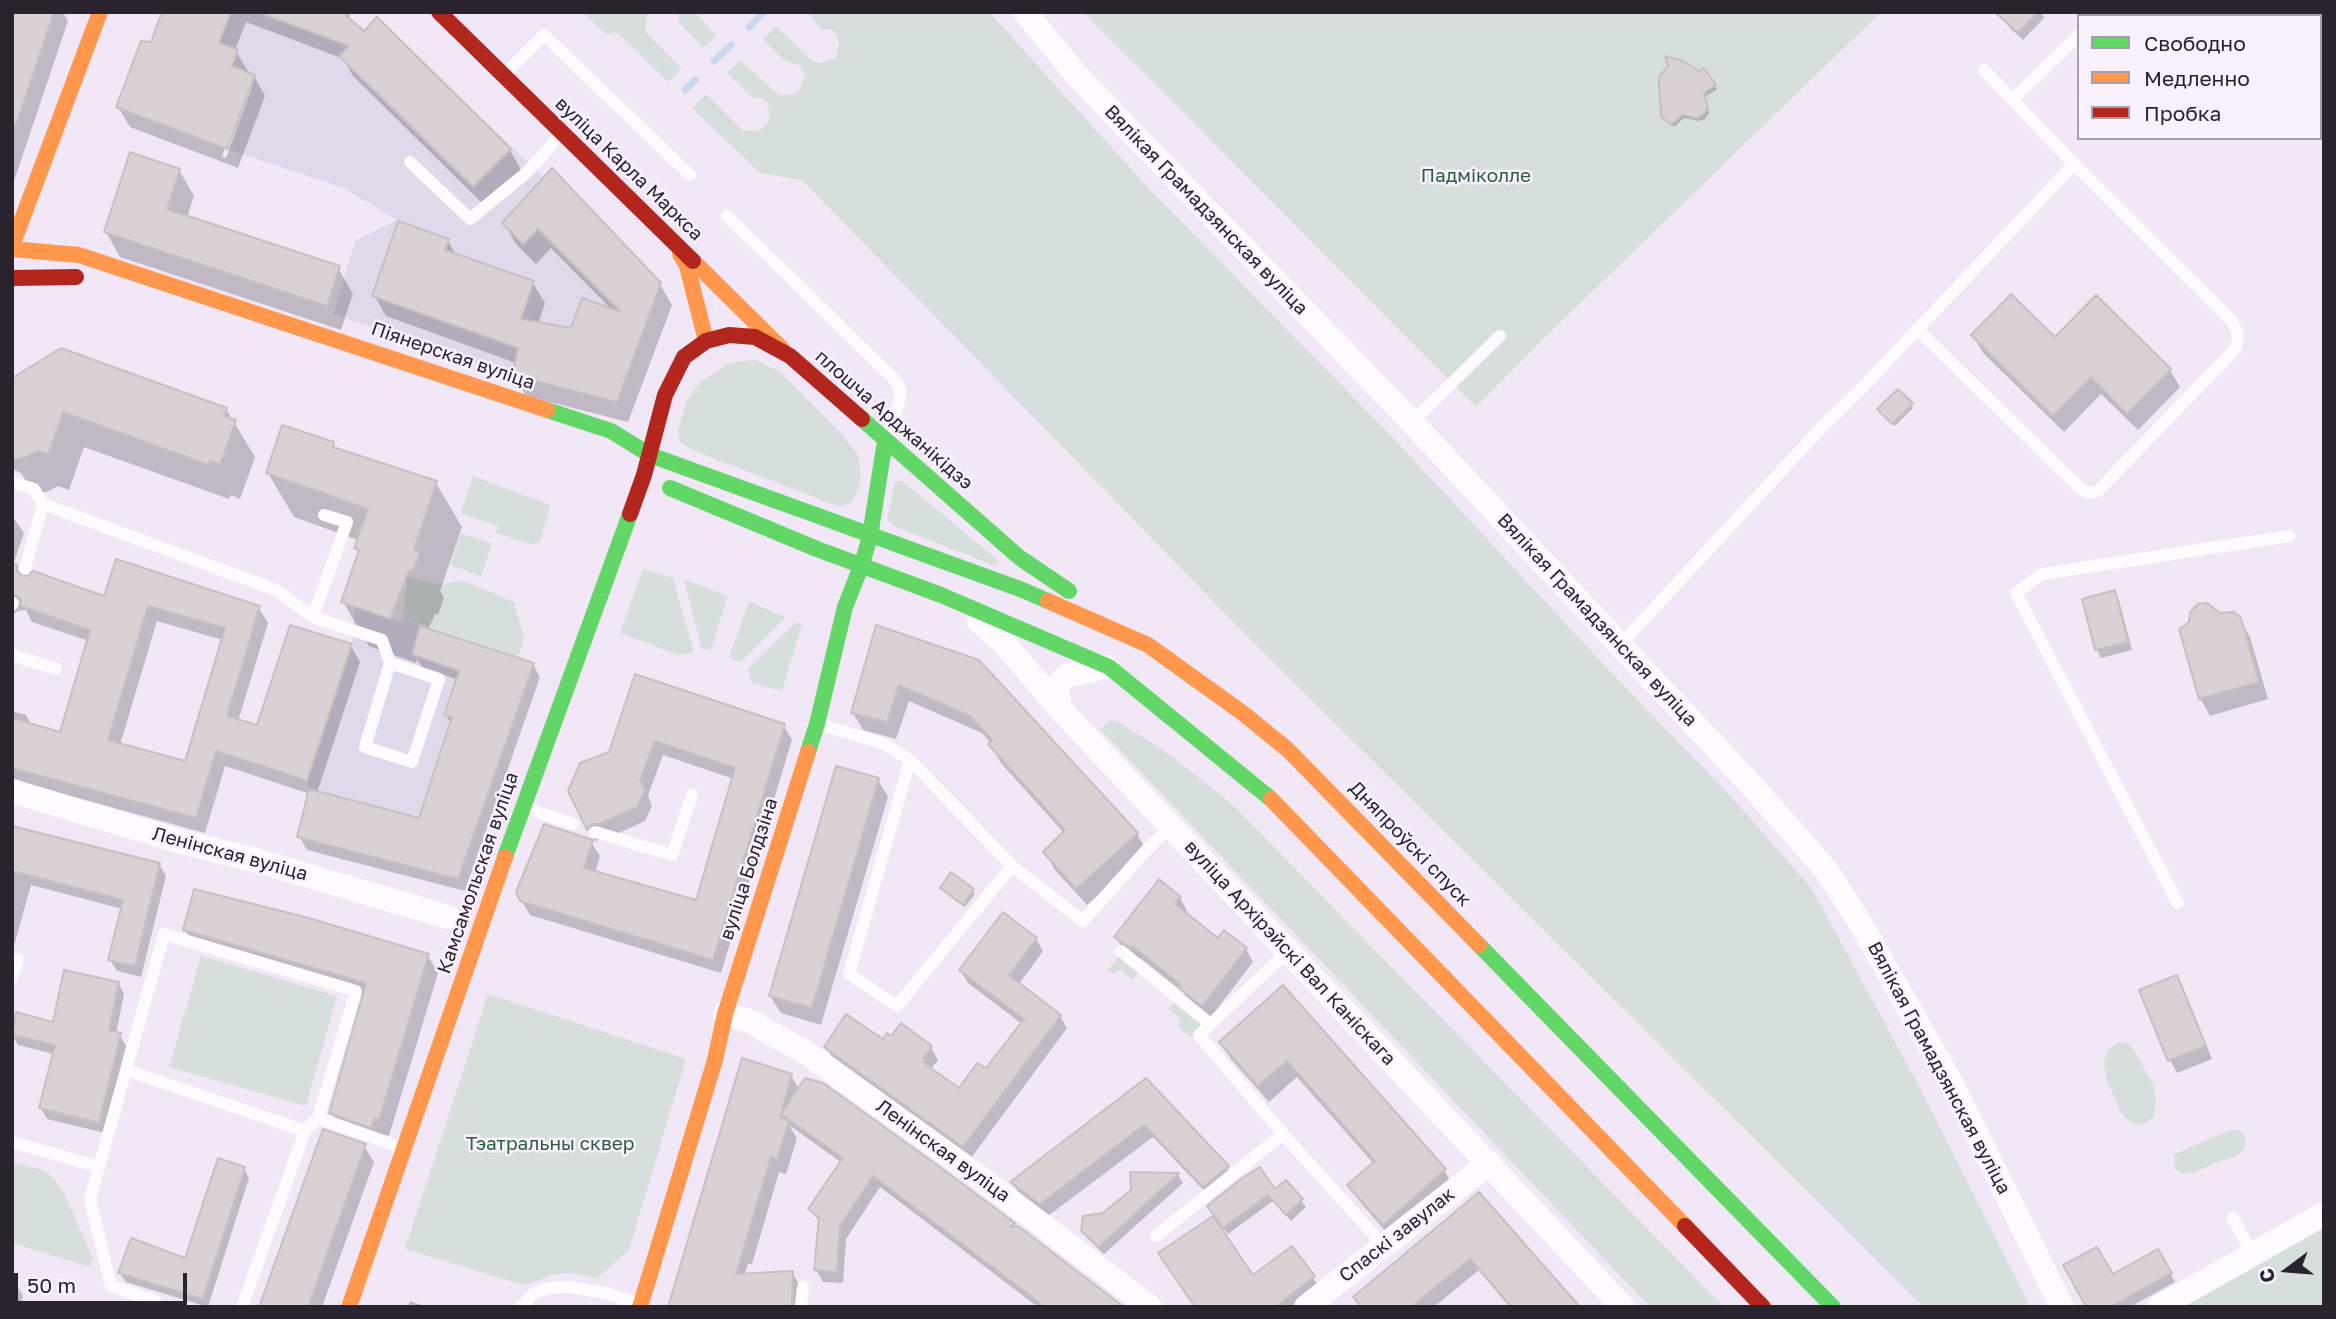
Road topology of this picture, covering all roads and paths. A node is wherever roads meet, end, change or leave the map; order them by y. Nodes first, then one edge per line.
1 (100, 12) edge
2 (439, 12) edge
3 (1025, 12) edge
4 (2077, 38) edge
5 (1984, 70) dead end
6 (504, 75) junction
7 (2012, 100) junction
8 (561, 132) junction
9 (410, 162) dead end
10 (2074, 164) junction
11 (690, 175) dead end
12 (727, 216) dead end
13 (672, 240) junction
14 (12, 248) edge
15 (12, 278) edge
16 (87, 281) dead end
17 (1917, 329) junction
18 (1500, 336) dead end
19 (706, 341) junction
20 (790, 356) junction
21 (1412, 423) junction
22 (885, 441) junction
23 (650, 455) junction
24 (639, 472) junction
25 (12, 482) edge
26 (43, 504) junction
27 (324, 515) dead end
28 (870, 536) junction
29 (2289, 536) dead end
30 (862, 564) junction
31 (25, 568) dead end
32 (955, 602) junction
33 (313, 617) junction
34 (1149, 645) junction
35 (1620, 645) junction
36 (12, 655) edge
37 (390, 663) junction
38 (1109, 667) junction
39 (56, 669) dead end
40 (1061, 710) junction
41 (817, 724) junction
42 (910, 760) junction
43 (12, 791) edge
44 (692, 795) dead end
45 (522, 807) junction
46 (573, 824) dead end
47 (1171, 827) junction
48 (595, 832) dead end
49 (1012, 866) junction
50 (2178, 903) dead end
51 (448, 917) dead end
52 (1121, 951) dead end
53 (1288, 951) junction
54 (18, 959) dead end
55 (12, 978) edge
56 (725, 1014) junction
57 (1209, 1024) junction
58 (126, 1070) junction
59 (318, 1118) junction
60 (304, 1131) junction
61 (1283, 1134) junction
62 (12, 1142) edge
63 (404, 1148) junction
64 (1489, 1163) junction
65 (99, 1167) junction
66 (2324, 1214) edge
67 (2233, 1218) dead end
68 (1156, 1236) dead end
69 (1384, 1246) junction
70 (2252, 1254) junction
71 (803, 1287) dead end
72 (156, 1301) dead end
73 (640, 1305) edge
74 (242, 1307) edge
75 (349, 1307) edge
76 (521, 1307) edge
77 (801, 1307) edge
78 (1150, 1307) edge
79 (1306, 1307) edge
80 (1623, 1307) edge
81 (1763, 1307) edge
82 (1833, 1307) edge
83 (2062, 1307) edge
84 (2159, 1307) edge

1 - 14 main road
2 - 6 main road, вуліца Карла Маркса
3 - 21 street, Вялікая Грамадзянская вуліца
4 - 7 lane
5 - 7 lane
6 - 8 main road, вуліца Карла Маркса
6 - 11 lane
7 - 10 lane
8 - 9 lane
8 - 13 main road, вуліца Карла Маркса
10 - 17 lane
10 - 17 lane
12 - 22 lane
13 - 19 main road
13 - 20 main road, вуліца Карла Маркса
14 - 23 main road, Піянерская вуліца
15 - 16 main road
17 - 35 lane
18 - 21 lane
19 - 20 main road, плошча Арджанікідзэ
19 - 23 main road
20 - 22 main road, плошча Арджанікідзэ
21 - 35 street, Вялікая Грамадзянская вуліца
22 - 28 main road, вуліца Болдзіна
22 - 34 main road, плошча Арджанікідзэ
23 - 24 main road, Камсамольская вуліца
23 - 28 main road, Піянерская вуліца
24 - 30 main road
24 - 45 main road, Камсамольская вуліца
25 - 26 lane
26 - 31 lane
26 - 33 lane
27 - 33 lane
28 - 30 main road, вуліца Болдзіна
28 - 34 main road, Дняпроўскі спуск
29 - 50 lane
30 - 32 main road
30 - 41 main road, вуліца Болдзіна
32 - 38 main road
32 - 40 street, вуліца Архірэйскі Вал Каніскага
33 - 37 lane
34 - 82 main road, Дняпроўскі спуск
35 - 83 street, Вялікая Грамадзянская вуліца
36 - 39 lane
37 - 37 lane
38 - 40 street
38 - 81 main road
40 - 47 street, вуліца Архірэйскі Вал Каніскага
41 - 42 lane
41 - 56 main road, вуліца Болдзіна
42 - 49 lane
42 - 49 lane
43 - 51 street, Ленінская вуліца
44 - 48 lane
45 - 46 lane
45 - 63 main road, Камсамольская вуліца
47 - 49 lane
47 - 53 street, вуліца Архірэйскі Вал Каніскага
52 - 57 lane
53 - 57 lane
53 - 64 street, вуліца Архірэйскі Вал Каніскага
54 - 55 lane
56 - 73 main road, вуліца Болдзіна
56 - 78 street, Ленінская вуліца
57 - 61 lane
58 - 59 lane
58 - 60 lane
58 - 65 lane
59 - 60 lane
59 - 63 lane
60 - 74 lane
61 - 68 lane
61 - 69 lane
62 - 65 lane
63 - 75 main road, Камсамольская вуліца
64 - 69 street, Спаскі завулак
64 - 80 street, вуліца Архірэйскі Вал Каніскага
65 - 72 lane
66 - 70 street
67 - 70 lane
69 - 79 street, Спаскі завулак
70 - 84 street
71 - 77 lane
73 - 76 lane

